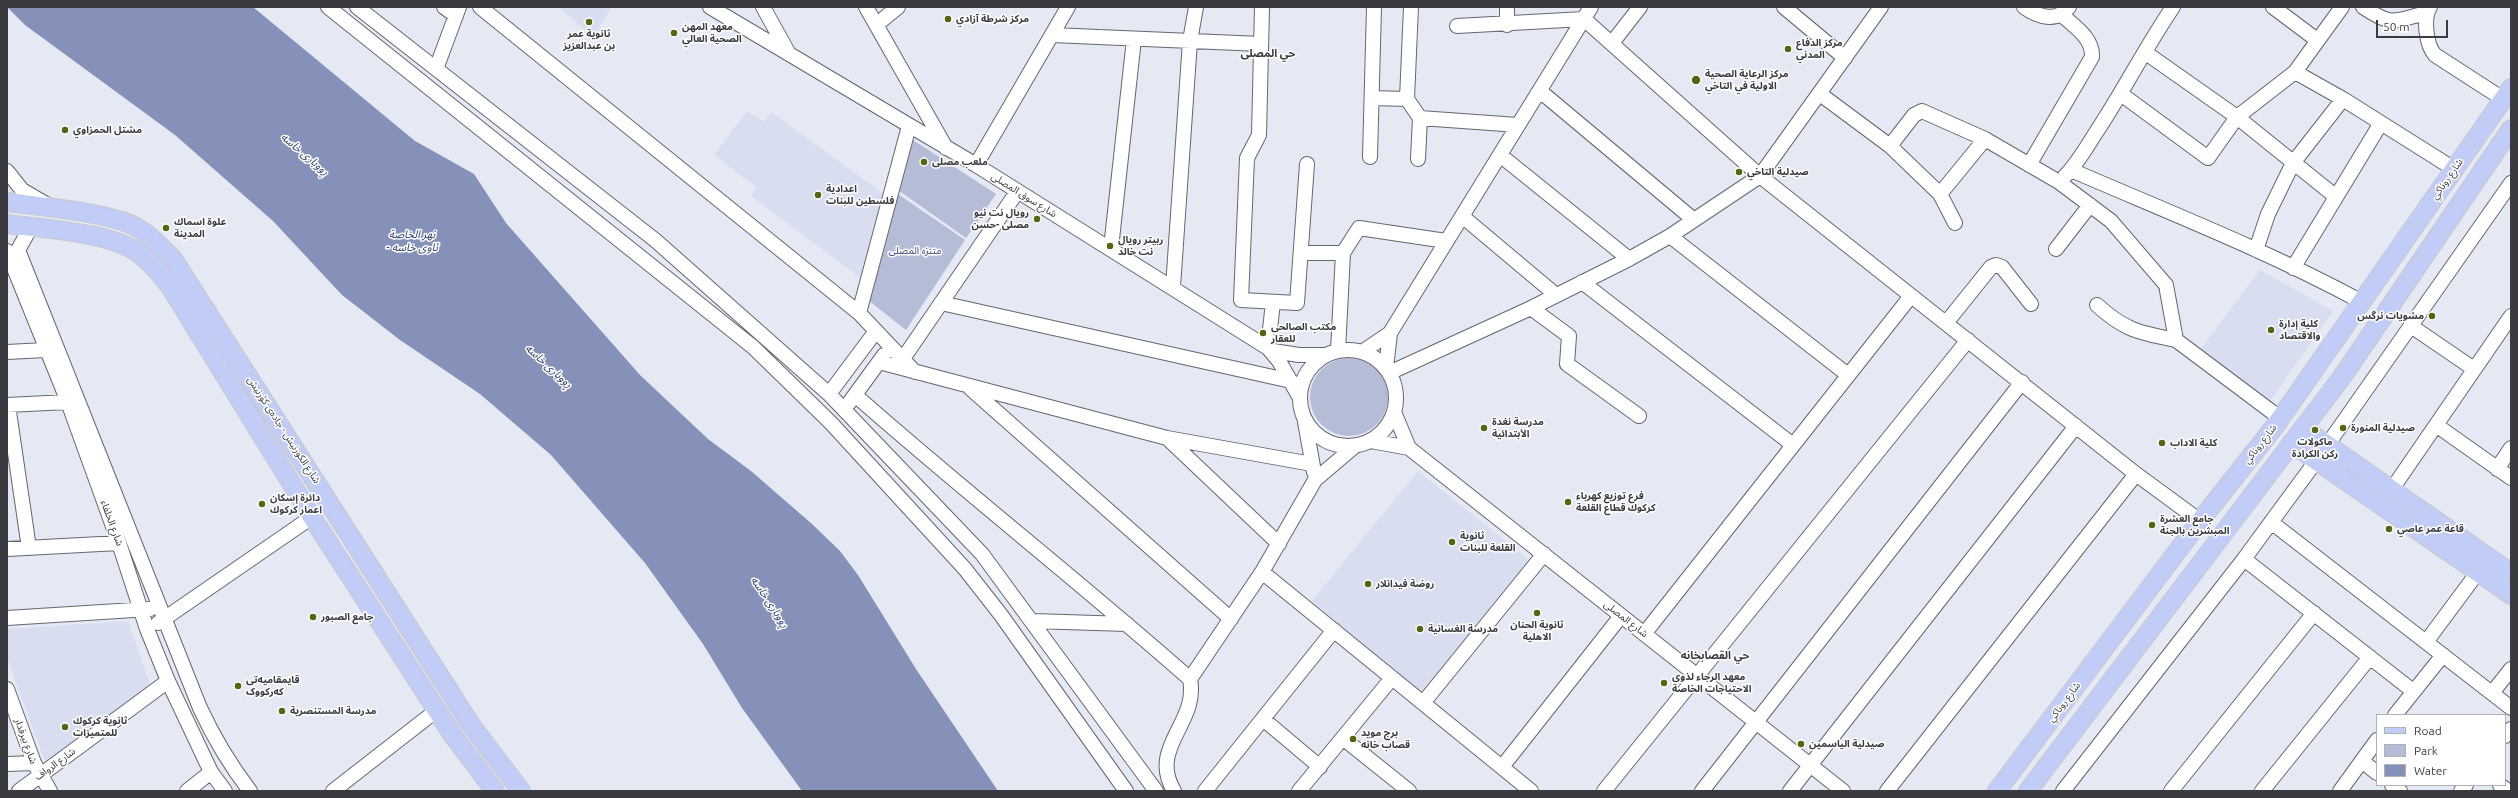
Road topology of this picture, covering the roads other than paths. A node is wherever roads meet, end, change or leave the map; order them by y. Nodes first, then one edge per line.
1 (328, 7) edge
2 (357, 7) edge
3 (444, 7) edge
4 (480, 7) edge
5 (710, 7) edge
6 (763, 7) edge
7 (866, 7) edge
8 (898, 7) edge
9 (1068, 7) edge
10 (1196, 7) edge
11 (1262, 7) edge
12 (1374, 7) edge
13 (1411, 7) edge
14 (1507, 7) edge
15 (1640, 7) edge
16 (1784, 7) edge
17 (1881, 7) edge
18 (2024, 7) edge
19 (2173, 7) edge
20 (2273, 7) edge
21 (2342, 7) edge
22 (2363, 7) edge
23 (2428, 10) edge
24 (2065, 11) edge
25 (458, 12) edge
26 (1587, 13) edge
27 (876, 25) junction
28 (1507, 25) junction
29 (1457, 26) dead end
30 (1052, 35) junction
31 (1134, 38) junction
32 (2318, 40) junction
33 (1190, 41) junction
34 (1612, 42) junction
35 (1261, 44) junction
36 (2146, 52) junction
37 (789, 54) junction
38 (1845, 58) junction
39 (436, 69) junction
40 (2295, 72) junction
41 (1540, 91) junction
42 (2507, 93) edge
43 (1820, 94) junction
44 (2121, 94) junction
45 (1372, 98) junction
46 (1407, 99) junction
47 (2343, 99) junction
48 (2237, 117) junction
49 (1420, 118) junction
50 (2381, 123) junction
51 (1518, 125) junction
52 (909, 126) junction
53 (2511, 129) edge
54 (1985, 140) junction
55 (1890, 146) junction
56 (946, 148) junction
57 (1500, 155) junction
58 (1370, 157) dead end
59 (1418, 159) dead end
60 (2293, 163) junction
61 (1307, 164) dead end
62 (976, 165) junction
63 (2029, 165) junction
64 (2454, 169) junction
65 (2071, 170) junction
66 (7, 171) edge
67 (1760, 176) junction
68 (2059, 182) junction
69 (2511, 183) edge
70 (1017, 192) junction
71 (1940, 194) junction
72 (2336, 196) junction
73 (7, 202) edge
74 (2090, 205) junction
75 (69, 212) junction
76 (1462, 216) junction
77 (1694, 220) junction
78 (1955, 223) dead end
79 (7, 224) edge
80 (32, 227) junction
81 (1670, 236) junction
82 (1446, 241) junction
83 (1111, 248) junction
84 (2056, 249) dead end
85 (2256, 250) junction
86 (7, 251) edge
87 (1301, 253) junction
88 (1343, 253) junction
89 (1629, 259) junction
90 (2292, 268) junction
91 (1582, 282) junction
92 (1173, 287) junction
93 (1556, 295) junction
94 (1911, 296) junction
95 (1273, 302) junction
96 (2362, 302) junction
97 (941, 303) junction
98 (2031, 304) dead end
99 (2097, 305) dead end
100 (1531, 308) junction
101 (859, 313) junction
102 (2511, 316) edge
103 (1946, 324) junction
104 (2411, 326) junction
105 (876, 331) junction
106 (2507, 331) edge
107 (1390, 333) junction
108 (764, 334) junction
109 (224, 338) junction
110 (1968, 340) junction
111 (2176, 340) junction
112 (753, 347) junction
113 (891, 347) junction
114 (209, 348) junction
115 (1270, 349) junction
116 (46, 350) junction
117 (7, 352) edge
118 (1362, 352) junction
119 (1332, 353) junction
120 (879, 362) junction
121 (900, 363) junction
122 (2474, 369) junction
123 (1388, 370) junction
124 (1848, 375) junction
125 (1292, 381) junction
126 (2022, 382) junction
127 (969, 386) junction
128 (829, 394) junction
129 (855, 395) junction
130 (1300, 398) junction
131 (68, 402) junction
132 (7, 405) edge
133 (844, 409) junction
134 (1394, 412) junction
135 (1639, 416) dead end
136 (2280, 418) junction
137 (1305, 420) junction
138 (2436, 425) junction
139 (2076, 426) junction
140 (2303, 428) junction
141 (1168, 438) junction
142 (1371, 441) junction
143 (2291, 443) junction
144 (1793, 445) junction
145 (2328, 445) junction
146 (1355, 446) junction
147 (1409, 448) junction
148 (2511, 448) edge
149 (2316, 461) junction
150 (1312, 464) junction
151 (2497, 469) junction
152 (2136, 474) junction
153 (2511, 478) edge
154 (1315, 480) junction
155 (2392, 489) junction
156 (312, 517) junction
157 (2200, 521) junction
158 (2271, 522) junction
159 (120, 543) junction
160 (1279, 544) junction
161 (29, 548) junction
162 (7, 549) edge
163 (1544, 554) junction
164 (2244, 558) junction
165 (2509, 567) edge
166 (1262, 572) junction
167 (2478, 572) junction
168 (2511, 595) edge
169 (2142, 598) junction
170 (142, 610) junction
171 (2163, 612) junction
172 (162, 613) junction
173 (2314, 613) junction
174 (1621, 616) junction
175 (7, 618) edge
176 (1232, 619) junction
177 (1033, 621) junction
178 (1127, 624) junction
179 (147, 629) junction
180 (1334, 630) junction
181 (1644, 634) junction
182 (2426, 642) junction
183 (2443, 655) junction
184 (2370, 657) junction
185 (2511, 668) edge
186 (1696, 675) junction
187 (1392, 678) junction
188 (1190, 679) junction
189 (168, 681) junction
190 (2413, 691) junction
191 (8, 692) edge
192 (2492, 693) junction
193 (1423, 703) junction
194 (2511, 708) edge
195 (436, 710) junction
196 (2396, 714) edge
197 (1263, 719) junction
198 (1757, 723) junction
199 (1344, 739) junction
200 (2376, 741) edge
201 (2362, 762) junction
202 (7, 764) edge
203 (1810, 766) junction
204 (1320, 767) junction
205 (1502, 767) junction
206 (37, 769) junction
207 (211, 772) junction
208 (2376, 772) edge
209 (1394, 786) edge
210 (19, 791) edge
211 (50, 791) edge
212 (187, 791) edge
213 (225, 791) edge
214 (250, 791) edge
215 (333, 791) edge
216 (495, 791) edge
217 (521, 791) edge
218 (1126, 791) edge
219 (1156, 791) edge
220 (1174, 791) edge
221 (1206, 791) edge
222 (1299, 791) edge
223 (1409, 791) edge
224 (1531, 791) edge
225 (1604, 791) edge
226 (1702, 791) edge
227 (1790, 791) edge
228 (1843, 791) edge
229 (1887, 791) edge
230 (1997, 791) edge
231 (2028, 791) edge
232 (2063, 791) edge
233 (2170, 791) edge
234 (2262, 791) edge
235 (2340, 791) edge

1 - 112 street
2 - 39 street
3 - 25 street
4 - 101 street
5 - 37 street, شارع سوق المصلى
6 - 37 street
7 - 27 street
8 - 27 street
9 - 30 street
10 - 33 street
11 - 35 street
12 - 45 street
13 - 46 street
14 - 28 street
15 - 34 street
16 - 38 street
17 - 38 street
18 - 24 street
19 - 36 street
20 - 32 street
21 - 32 street
22 - 23 street
23 - 42 street
24 - 63 street
25 - 39 street
26 - 28 street
26 - 34 street
26 - 41 street
27 - 56 street
28 - 29 street
30 - 31 street
30 - 62 street
31 - 33 street
31 - 83 street
32 - 40 street
33 - 35 street
33 - 92 street
34 - 67 street
35 - 95 street
36 - 44 street
36 - 48 street
37 - 52 street, شارع سوق المصلى
38 - 43 street
39 - 108 street
40 - 47 street
40 - 48 street
41 - 51 street
41 - 77 street
42 - 64 main road, شارع روناكي
43 - 55 street
43 - 67 street
44 - 48 street
44 - 65 street
45 - 46 street
45 - 58 street
46 - 49 street
47 - 50 street
47 - 60 street
48 - 60 street
49 - 51 street
49 - 59 street
50 - 64 street
50 - 72 street
51 - 57 street
52 - 56 street, شارع سوق المصلى
52 - 101 street
53 - 140 main road
54 - 55 street
54 - 63 street
54 - 71 street
55 - 71 street
56 - 62 street, شارع سوق المصلى
57 - 76 street
57 - 89 street
60 - 72 street
60 - 85 street
61 - 87 street
62 - 70 street, شارع سوق المصلى
63 - 68 street
64 - 96 main road, شارع روناكي
65 - 68 street
65 - 85 street
66 - 75 street
67 - 77 street
67 - 94 street
68 - 74 street
69 - 104 street
70 - 83 street, شارع سوق المصلى
70 - 97 street
71 - 78 street
72 - 90 street
73 - 75 main road, شارع الكورنيش - جادەی کۆرنیش
74 - 84 street
74 - 111 street
75 - 109 main road, شارع الكورنيش - جادەی کۆرنیش
76 - 82 street
76 - 93 street
77 - 81 street
79 - 80 main road, شارع الكورنيش - جادەی کۆرنیش
80 - 114 main road, شارع الكورنيش - جادەی کۆرنیش
80 - 172 street
81 - 89 street
81 - 124 street
82 - 88 street
82 - 107 street
83 - 92 street, شارع سوق المصلى
85 - 90 street
86 - 116 street, شارع الخلفاء
87 - 88 street
87 - 95 street
88 - 119 street
89 - 91 street
90 - 96 street
91 - 93 street
91 - 144 street
92 - 115 street, شارع سوق المصلى
93 - 100 street
94 - 103 street
94 - 124 street
95 - 115 street
96 - 136 main road, شارع روناكي
97 - 121 street
97 - 125 street
98 - 103 street
99 - 111 street
100 - 123 street
100 - 135 street
101 - 105 street
102 - 106 street
103 - 110 street
104 - 122 street
104 - 145 street
105 - 113 street
105 - 128 street
106 - 122 street
107 - 118 street
107 - 123 street
108 - 112 street
108 - 128 street
109 - 114 main road
109 - 217 main road, شارع الكورنيش - جادەی کۆرنیش
110 - 126 street
110 - 186 street
111 - 136 street
112 - 218 street
113 - 120 street
113 - 121 street
114 - 156 main road, شارع الكورنيش - جادەی کۆرنیش
115 - 119 street, شارع سوق المصلى
115 - 125 street, شارع سوق المصلى
116 - 117 street
116 - 131 street, شارع الخلفاء
118 - 119 street
118 - 123 street
119 - 130 street
120 - 121 street
120 - 129 street
121 - 127 street
122 - 138 street
123 - 134 street
124 - 144 street
125 - 130 street, شارع سوق المصلى
126 - 139 street
126 - 198 street
127 - 141 street
127 - 176 street
128 - 133 street
129 - 133 street
129 - 178 street
130 - 137 street
131 - 132 street
131 - 159 street, شارع الخلفاء
132 - 161 street
133 - 177 street
134 - 142 street
134 - 147 street, شارع المصلى
136 - 157 main road, شارع روناكي
137 - 146 street
137 - 150 street
138 - 151 street
138 - 155 street
139 - 152 street
139 - 203 street
140 - 143 main road
140 - 145 main road
141 - 150 street
141 - 160 street
142 - 146 street
142 - 147 street, شارع المصلى
143 - 149 main road
143 - 171 main road
144 - 181 street
145 - 149 street
145 - 155 main road
146 - 154 street
147 - 163 street, شارع المصلى
148 - 151 street
149 - 158 street
149 - 167 main road
150 - 154 street
151 - 153 street
152 - 157 street
152 - 229 street
154 - 160 street
155 - 165 main road
156 - 172 street
156 - 195 main road, شارع الكورنيش - جادەی کۆرنیش
157 - 169 main road, شارع روناكي
158 - 164 street
158 - 182 street
159 - 161 street
159 - 170 street, شارع الخلفاء
160 - 166 street
161 - 162 street
163 - 174 street, شارع المصلى
163 - 193 street
164 - 173 street
164 - 232 street
166 - 176 street
166 - 180 street
167 - 168 main road
167 - 182 street
169 - 171 main road
169 - 230 main road, شارع روناكي
170 - 172 street
170 - 175 street
170 - 179 street, شارع الخلفاء
171 - 231 main road
172 - 179 street
172 - 214 street
173 - 184 street
173 - 233 street
174 - 181 street, شارع المصلى
174 - 205 street
176 - 188 street
177 - 178 street
177 - 219 street
178 - 188 street
179 - 189 street, شارع الخلفاء
180 - 187 street
180 - 197 street
181 - 186 street, شارع المصلى
182 - 183 street
183 - 190 street
183 - 192 street
184 - 190 street
184 - 234 street
185 - 192 street
186 - 198 street, شارع المصلى
186 - 225 street
187 - 193 street
187 - 199 street
188 - 220 street
189 - 206 street, شارع الرواف
189 - 207 street, شارع الخلفاء
190 - 196 street
191 - 206 street, شارع بيرقدار
192 - 194 street
193 - 205 street
195 - 215 street
195 - 216 main road, شارع الكورنيش - جادەی کۆرنیش
197 - 204 street
197 - 221 street
198 - 203 street, شارع المصلى
198 - 226 street
199 - 204 street
199 - 209 street
200 - 201 street
201 - 208 street
201 - 235 street
202 - 206 street
203 - 227 street
203 - 228 street, شارع المصلى
204 - 222 street
205 - 224 street
206 - 210 street, شارع الرواف
206 - 211 street, شارع بيرقدار
207 - 212 street
207 - 213 street, شارع الخلفاء
209 - 223 street

